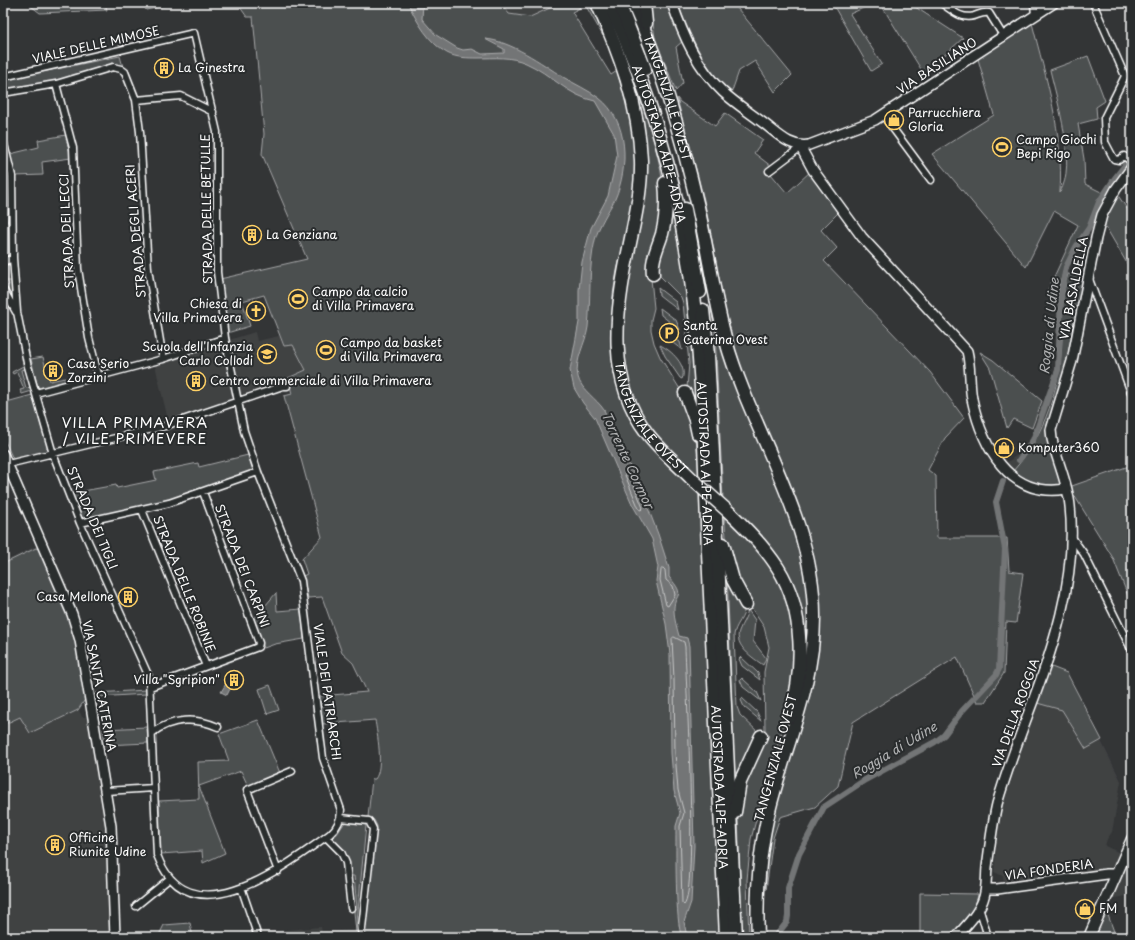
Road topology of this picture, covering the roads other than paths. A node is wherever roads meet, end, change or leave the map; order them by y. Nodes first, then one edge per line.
1 (593, 3) edge
2 (609, 3) edge
3 (619, 3) edge
4 (633, 3) edge
5 (644, 3) edge
6 (672, 3) edge
7 (941, 3) edge
8 (1034, 3) edge
9 (1054, 3) edge
10 (1093, 3) edge
11 (599, 8) edge
12 (1034, 16) junction
13 (194, 33) joint
14 (1004, 37) junction
15 (652, 49) junction
16 (3, 77) edge
17 (56, 84) junction
18 (3, 93) edge
19 (136, 100) junction
20 (213, 112) junction
21 (883, 115) junction
22 (3, 140) edge
23 (800, 146) junction
24 (664, 156) junction
25 (1130, 162) edge
26 (769, 171) dead end
27 (931, 180) dead end
28 (12, 258) junction
29 (3, 262) edge
30 (653, 274) dead end
31 (1088, 277) junction
32 (3, 289) edge
33 (16, 312) junction
34 (225, 338) junction
35 (163, 359) junction
36 (99, 378) junction
37 (288, 386) dead end
38 (36, 393) junction
39 (684, 393) dead end
40 (1132, 395) edge
41 (238, 402) junction
42 (3, 454) edge
43 (53, 454) junction
44 (8, 464) junction
45 (713, 470) junction
46 (258, 472) junction
47 (705, 481) junction
48 (1066, 489) junction
49 (203, 492) junction
50 (142, 510) junction
51 (80, 523) junction
52 (1071, 536) junction
53 (297, 567) joint
54 (746, 604) dead end
55 (1132, 651) edge
56 (206, 666) junction
57 (150, 687) junction
58 (218, 727) dead end
59 (152, 733) junction
60 (761, 736) dead end
61 (292, 771) dead end
62 (154, 788) junction
63 (106, 791) junction
64 (341, 818) junction
65 (326, 837) junction
66 (1132, 839) edge
67 (278, 871) junction
68 (732, 874) junction
69 (1115, 874) junction
70 (169, 879) junction
71 (986, 889) junction
72 (242, 890) junction
73 (136, 906) dead end
74 (979, 907) junction
75 (351, 908) dead end
76 (115, 937) edge
77 (258, 937) edge
78 (361, 937) edge
79 (726, 937) edge
80 (736, 937) edge
81 (750, 937) edge
82 (758, 937) edge
83 (956, 937) edge
84 (988, 937) edge
85 (1089, 937) edge

1 - 11 highway, TANGENZIALE OVEST
2 - 24 highway, AUTOSTRADA ALPE-ADRIA
3 - 45 highway, AUTOSTRADA ALPE-ADRIA
4 - 15 highway, TANGENZIALE OVEST
5 - 15 highway
6 - 23 street
7 - 14 street, VIA BASILIANO
8 - 12 street
9 - 12 street, VIA BASILIANO
10 - 25 street
11 - 81 highway, TANGENZIALE OVEST, bridge
12 - 14 street, VIA BASILIANO
13 - 16 street, VIALE DELLE MIMOSE
13 - 20 street, STRADA DELLE BETULLE
14 - 21 street, VIA BASILIANO
15 - 82 highway, TANGENZIALE OVEST
17 - 18 street, STRADA DEGLI ACERI
17 - 19 street, STRADA DEGLI ACERI
17 - 36 street, STRADA DEI LECCI
19 - 20 street
19 - 35 street, STRADA DEGLI ACERI
20 - 34 street, STRADA DELLE BETULLE
21 - 23 street, VIA BASILIANO
21 - 27 street
22 - 28 street, STRADA DEI TIGLI
23 - 26 street
23 - 48 street
24 - 30 highway
24 - 47 highway, AUTOSTRADA ALPE-ADRIA
25 - 31 street, VIA BASALDELLA
28 - 29 street
28 - 33 street, STRADA DEI TIGLI
31 - 40 street
31 - 48 street, VIA BASALDELLA
32 - 33 street
33 - 38 street, STRADA DEI TIGLI
34 - 35 street
34 - 41 street, STRADA DELLE BETULLE
35 - 36 street
36 - 38 street
37 - 41 street
38 - 43 street, STRADA DEI TIGLI
39 - 47 highway
41 - 43 street
41 - 46 street, STRADA DELLE BETULLE
42 - 44 street, VIA SANTA CATERINA
43 - 44 street
43 - 51 street, STRADA DEI TIGLI
44 - 63 street, VIA SANTA CATERINA
45 - 54 highway
45 - 68 highway, AUTOSTRADA ALPE-ADRIA
46 - 49 street
46 - 53 street, STRADA DELLE BETULLE
47 - 79 highway, AUTOSTRADA ALPE-ADRIA
48 - 52 street, VIA DELLA ROGGIA
49 - 50 street
49 - 56 street, STRADA DEI CARPINI
50 - 51 street
50 - 56 street, STRADA DELLE ROBINIE
51 - 57 street, STRADA DEI TIGLI
52 - 55 street
52 - 71 street, VIA DELLA ROGGIA
53 - 64 street, VIALE DEI PATRIARCHI
56 - 57 street
57 - 59 street
58 - 59 street
59 - 62 street
60 - 68 highway
61 - 67 street
62 - 63 street
62 - 70 street
63 - 76 street, VIA SANTA CATERINA
64 - 65 street
64 - 78 street
65 - 67 street
65 - 75 street
66 - 69 main road
67 - 72 street
68 - 80 highway, AUTOSTRADA ALPE-ADRIA
69 - 71 street, VIA FONDERIA
69 - 85 main road
70 - 72 street
70 - 73 street
71 - 74 street, VIA DELLA ROGGIA
72 - 77 street
74 - 83 street, VIA DELLA ROGGIA
74 - 84 street

